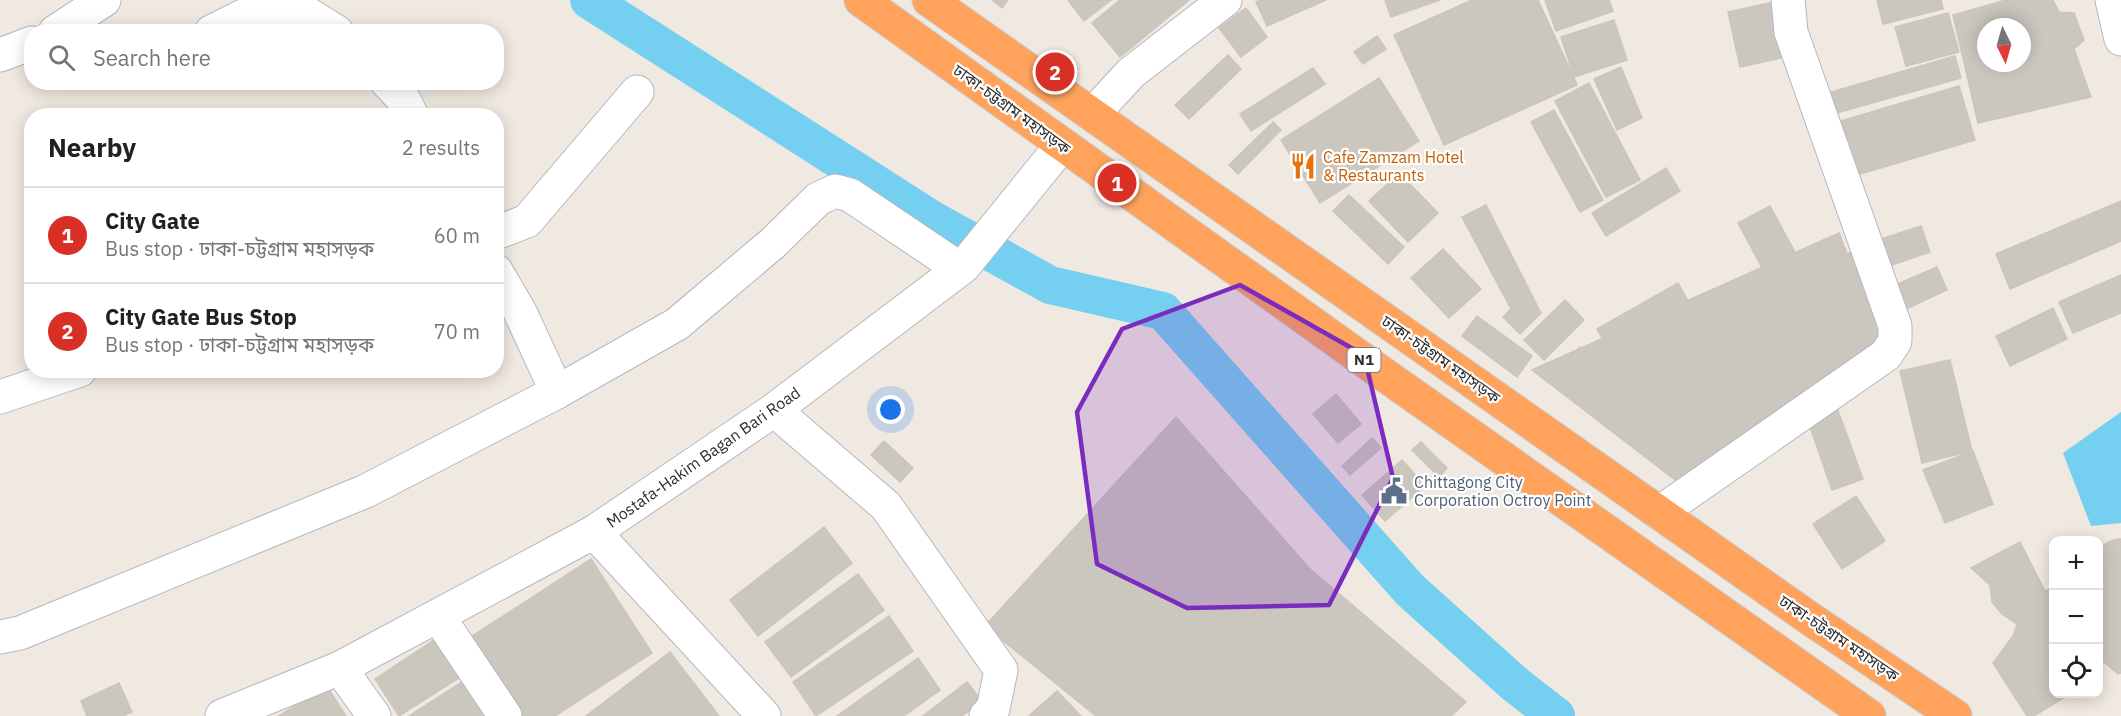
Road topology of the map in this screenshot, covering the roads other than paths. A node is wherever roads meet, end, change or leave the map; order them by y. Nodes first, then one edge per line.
1 (104, 0) edge
2 (861, 0) edge
3 (929, 0) edge
4 (1225, 0) edge
5 (1788, 0) edge
6 (2112, 0) edge
7 (67, 24) edge
8 (227, 24) edge
9 (324, 24) edge
10 (2121, 39) edge
11 (24, 47) edge
12 (0, 55) edge
13 (395, 90) edge
14 (637, 92) dead end
15 (408, 108) edge
16 (1093, 114) junction
17 (1062, 145) junction
18 (504, 230) edge
19 (962, 267) junction
20 (504, 285) edge
21 (56, 378) edge
22 (556, 392) junction
23 (0, 397) edge
24 (774, 410) junction
25 (1659, 513) junction
26 (594, 532) junction
27 (438, 616) junction
28 (0, 637) edge
29 (340, 668) junction
30 (222, 716) edge
31 (374, 716) edge
32 (505, 716) edge
33 (764, 716) edge
34 (986, 716) edge
35 (1869, 716) edge
36 (1955, 716) edge

1 - 7 street
2 - 17 highway, ঢাকা-চট্টগ্রাম মহাসড়ক / N1
3 - 16 highway, ঢাকা-চট্টগ্রাম মহাসড়ক
4 - 16 street
5 - 25 street
6 - 10 street
8 - 9 street
11 - 12 street
13 - 15 street
14 - 18 street
16 - 25 highway, ঢাকা-চট্টগ্রাম মহাসড়ক
17 - 19 street, Mostafa-Hakim Bagan Bari Road
17 - 35 highway, ঢাকা-চট্টগ্রাম মহাসড়ক / N1
19 - 22 street
19 - 24 street, Mostafa-Hakim Bagan Bari Road
20 - 22 street
21 - 23 street
22 - 28 street
24 - 26 street, Mostafa-Hakim Bagan Bari Road
24 - 34 street
25 - 36 highway, ঢাকা-চট্টগ্রাম মহাসড়ক
26 - 27 street, Mostafa-Hakim Bagan Bari Road
26 - 33 street
27 - 29 street, Mostafa-Hakim Bagan Bari Road
27 - 32 street
29 - 30 street, Mostafa-Hakim Bagan Bari Road
29 - 31 street

